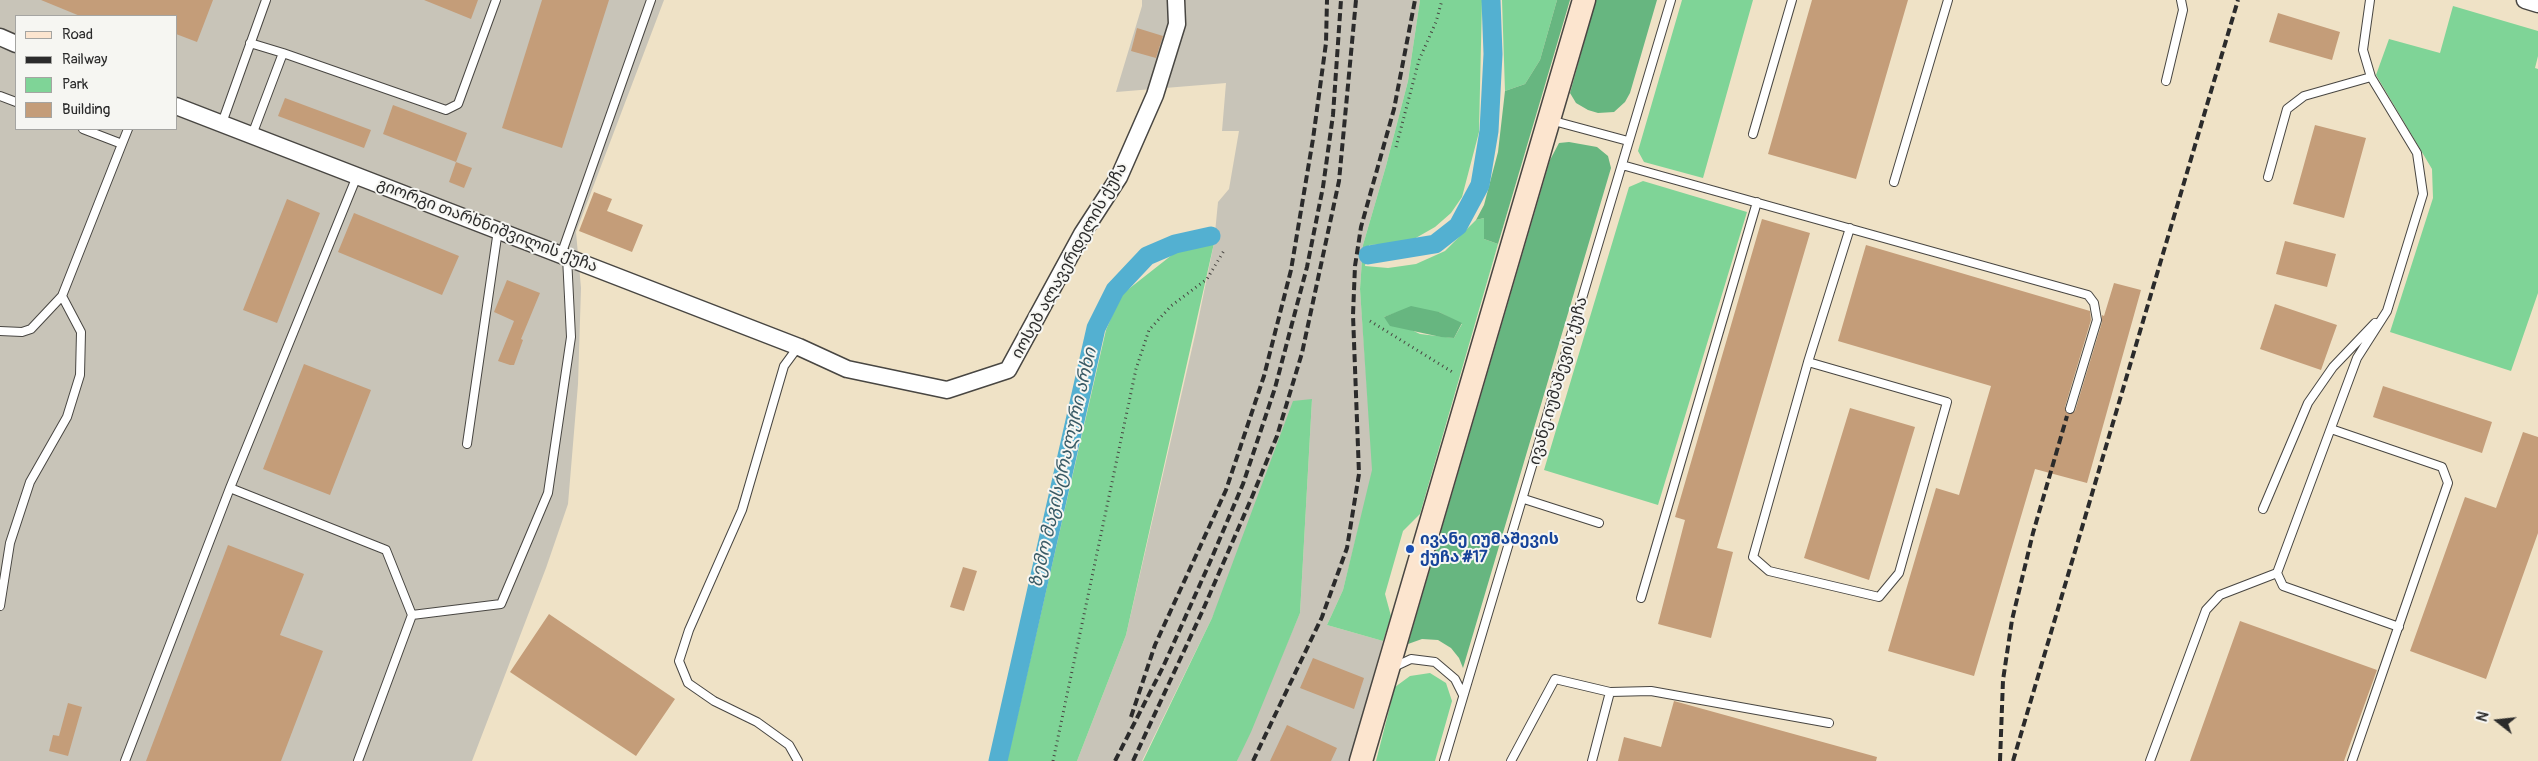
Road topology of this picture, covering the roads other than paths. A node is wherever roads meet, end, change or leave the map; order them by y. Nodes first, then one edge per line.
1 (266, 0) edge
2 (496, 0) edge
3 (652, 0) edge
4 (1176, 0) edge
5 (1584, 0) edge
6 (1671, 0) edge
7 (1792, 0) edge
8 (1948, 0) edge
9 (2181, 0) edge
10 (2370, 0) edge
11 (2526, 0) edge
12 (2538, 4) edge
13 (0, 37) edge
14 (250, 42) junction
15 (15, 44) edge
16 (283, 53) junction
17 (2371, 77) junction
18 (2166, 82) dead end
19 (0, 96) edge
20 (15, 102) edge
21 (178, 107) edge
22 (1548, 119) junction
23 (222, 123) junction
24 (86, 130) edge
25 (128, 130) edge
26 (1753, 134) dead end
27 (252, 135) junction
28 (1628, 142) junction
29 (122, 144) junction
30 (1622, 165) junction
31 (356, 176) junction
32 (2268, 177) dead end
33 (1894, 182) dead end
34 (1757, 202) junction
35 (1850, 228) junction
36 (498, 230) junction
37 (564, 256) junction
38 (62, 296) junction
39 (2388, 310) junction
40 (0, 331) edge
41 (798, 347) junction
42 (1808, 362) junction
43 (2070, 409) dead end
44 (2331, 429) junction
45 (467, 444) dead end
46 (230, 488) junction
47 (1524, 499) junction
48 (2263, 509) dead end
49 (1599, 523) dead end
50 (2277, 573) junction
51 (1641, 598) dead end
52 (0, 606) edge
53 (412, 615) junction
54 (2399, 627) junction
55 (1386, 672) junction
56 (1610, 692) junction
57 (1463, 695) junction
58 (1829, 723) dead end
59 (125, 761) edge
60 (358, 761) edge
61 (798, 761) edge
62 (1361, 761) edge
63 (1444, 761) edge
64 (1511, 761) edge
65 (1592, 761) edge
66 (2150, 761) edge
67 (2352, 761) edge

1 - 14 lane
2 - 16 lane
3 - 37 lane
4 - 41 street, იოსებ ალავერდელის ქუჩა
5 - 22 street
6 - 28 lane, ივანე იუმაშევის ქუჩა
7 - 26 lane
8 - 33 lane
9 - 18 lane
10 - 17 lane
11 - 12 street
13 - 15 street
14 - 16 lane
14 - 23 lane
16 - 27 lane
17 - 32 lane
17 - 39 lane
19 - 20 lane
21 - 23 street, გიორგი თარხნიშვილის ქუჩა
22 - 28 lane
22 - 55 street
23 - 27 street, გიორგი თარხნიშვილის ქუჩა
24 - 29 lane
25 - 29 lane
27 - 31 street, გიორგი თარხნიშვილის ქუჩა
28 - 30 lane, ივანე იუმაშევის ქუჩა
29 - 38 lane
30 - 34 lane
30 - 47 lane, ივანე იუმაშევის ქუჩა
31 - 36 street, გიორგი თარხნიშვილის ქუჩა
31 - 46 lane
34 - 35 lane
34 - 51 lane
35 - 42 lane
35 - 43 lane
36 - 37 street, გიორგი თარხნიშვილის ქუჩა
36 - 45 lane
37 - 41 street, გიორგი თარხნიშვილის ქუჩა
37 - 53 lane
38 - 40 lane
38 - 52 lane
39 - 44 lane
39 - 48 lane
41 - 61 lane
42 - 42 lane
44 - 50 lane
44 - 54 lane
46 - 53 lane
46 - 59 lane
47 - 49 lane
47 - 57 lane, ივანე იუმაშევის ქუჩა
50 - 54 lane
50 - 66 lane
53 - 60 lane
54 - 67 lane
55 - 57 lane
55 - 62 street
56 - 58 lane
56 - 64 lane
56 - 65 lane
57 - 63 lane, ივანე იუმაშევის ქუჩა

